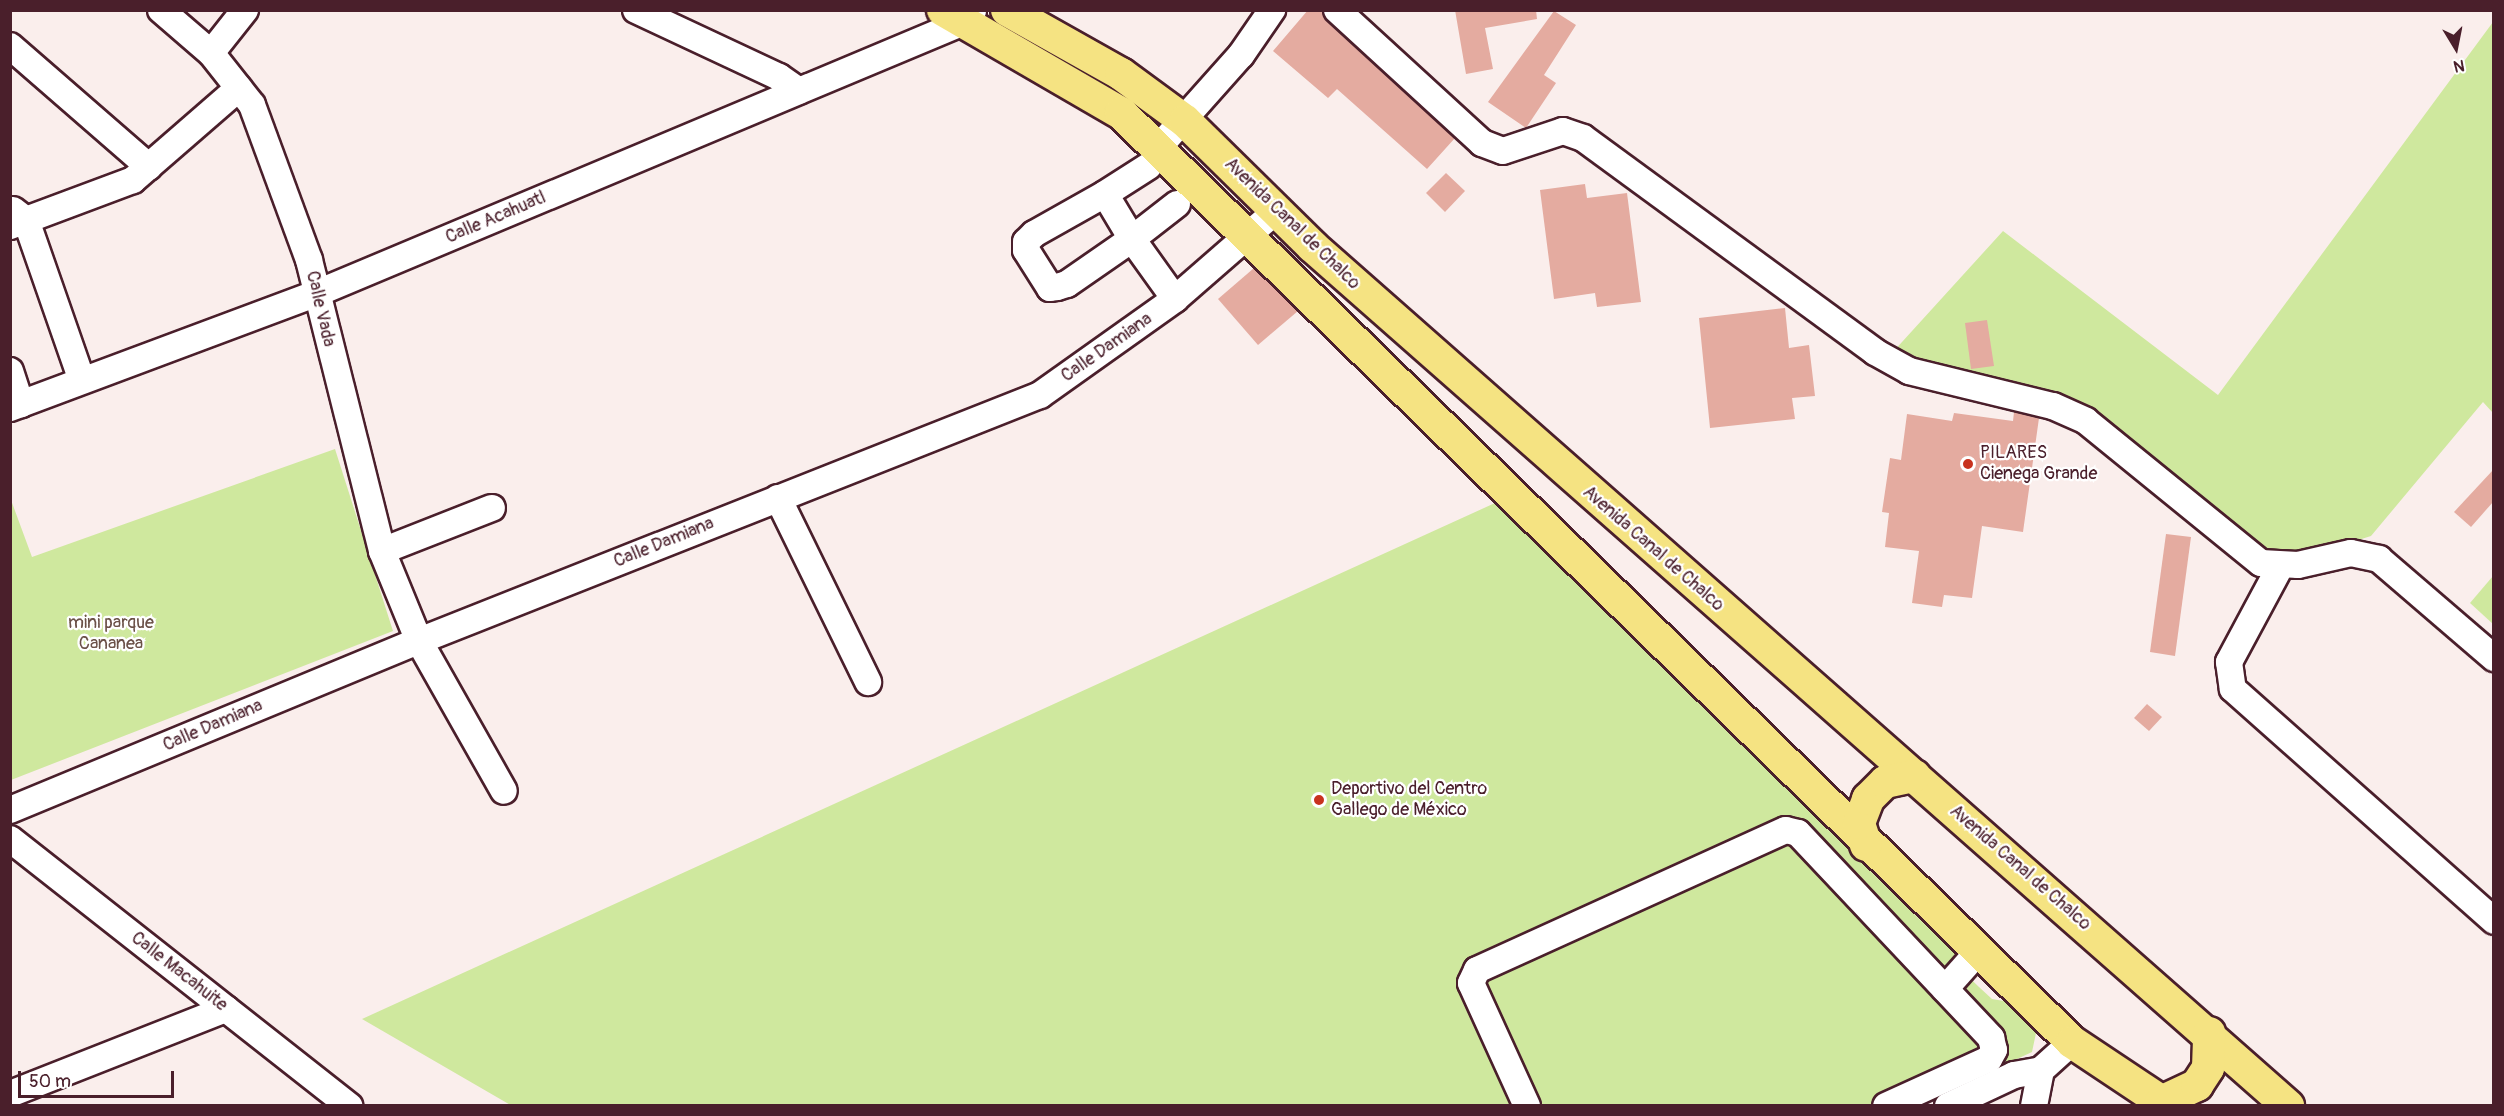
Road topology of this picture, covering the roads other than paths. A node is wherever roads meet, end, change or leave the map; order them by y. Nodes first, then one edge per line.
1 (161, 10) edge
2 (245, 10) edge
3 (636, 10) edge
4 (1006, 10) edge
5 (1272, 10) edge
6 (1337, 10) edge
7 (961, 14) edge
8 (10, 46) edge
9 (211, 53) junction
10 (239, 88) junction
11 (798, 91) junction
12 (1185, 121) junction
13 (1153, 157) junction
14 (149, 167) junction
15 (1106, 194) junction
16 (1178, 204) dead end
17 (1277, 210) junction
18 (16, 218) edge
19 (1248, 234) junction
20 (1132, 239) junction
21 (315, 294) junction
22 (1175, 299) junction
23 (10, 371) edge
24 (82, 381) junction
25 (16, 406) edge
26 (778, 498) junction
27 (492, 508) dead end
28 (382, 551) junction
29 (2280, 567) junction
30 (419, 641) junction
31 (2493, 658) edge
32 (868, 682) dead end
33 (1914, 776) junction
34 (504, 791) dead end
35 (10, 810) edge
36 (10, 839) edge
37 (1866, 845) junction
38 (2493, 921) edge
39 (1978, 952) junction
40 (1945, 989) junction
41 (226, 1010) junction
42 (2209, 1033) junction
43 (2072, 1042) junction
44 (2041, 1070) junction
45 (10, 1094) edge
46 (2164, 1104) edge
47 (349, 1106) edge
48 (1527, 1106) edge
49 (1886, 1106) edge
50 (1947, 1106) edge
51 (2034, 1106) edge
52 (2289, 1106) edge

1 - 9 street, Calle Vada
2 - 9 street
3 - 11 street
4 - 12 main road, Avenida Canal de Chalco
5 - 12 street
6 - 29 street
7 - 11 street, Calle Acahuatl
7 - 13 main road, Avenida Canal de Chalco
8 - 14 street
9 - 10 street, Calle Vada
10 - 14 street
10 - 21 street, Calle Vada
11 - 21 street, Calle Acahuatl
12 - 13 street
12 - 17 main road, Avenida Canal de Chalco
13 - 15 street
13 - 19 main road, Avenida Canal de Chalco
14 - 18 street
15 - 20 street
15 - 20 street
16 - 20 street
17 - 19 street, Calle Damiana
17 - 33 main road, Avenida Canal de Chalco
18 - 24 street
19 - 22 street, Calle Damiana
19 - 37 main road, Avenida Canal de Chalco
20 - 22 street
21 - 24 street, Calle Acahuatl
21 - 28 street, Calle Vada
22 - 26 street, Calle Damiana
23 - 25 street
24 - 25 street, Calle Acahuatl
26 - 30 street, Calle Damiana
26 - 32 street
27 - 28 street
28 - 30 street, Calle Vada
29 - 31 street
29 - 38 street
30 - 34 street, Calle Vada
30 - 35 street, Calle Damiana
33 - 37 main road
33 - 42 main road, Avenida Canal de Chalco
36 - 41 street, Calle Macahuite
37 - 39 main road, Avenida Canal de Chalco
39 - 40 street
39 - 43 main road, Avenida Canal de Chalco
40 - 48 street
40 - 49 street
41 - 45 street
41 - 47 street, Calle Macahuite
42 - 46 main road
42 - 52 main road, Avenida Canal de Chalco
43 - 44 street
43 - 46 main road, Avenida Canal de Chalco
44 - 50 street
44 - 51 street

